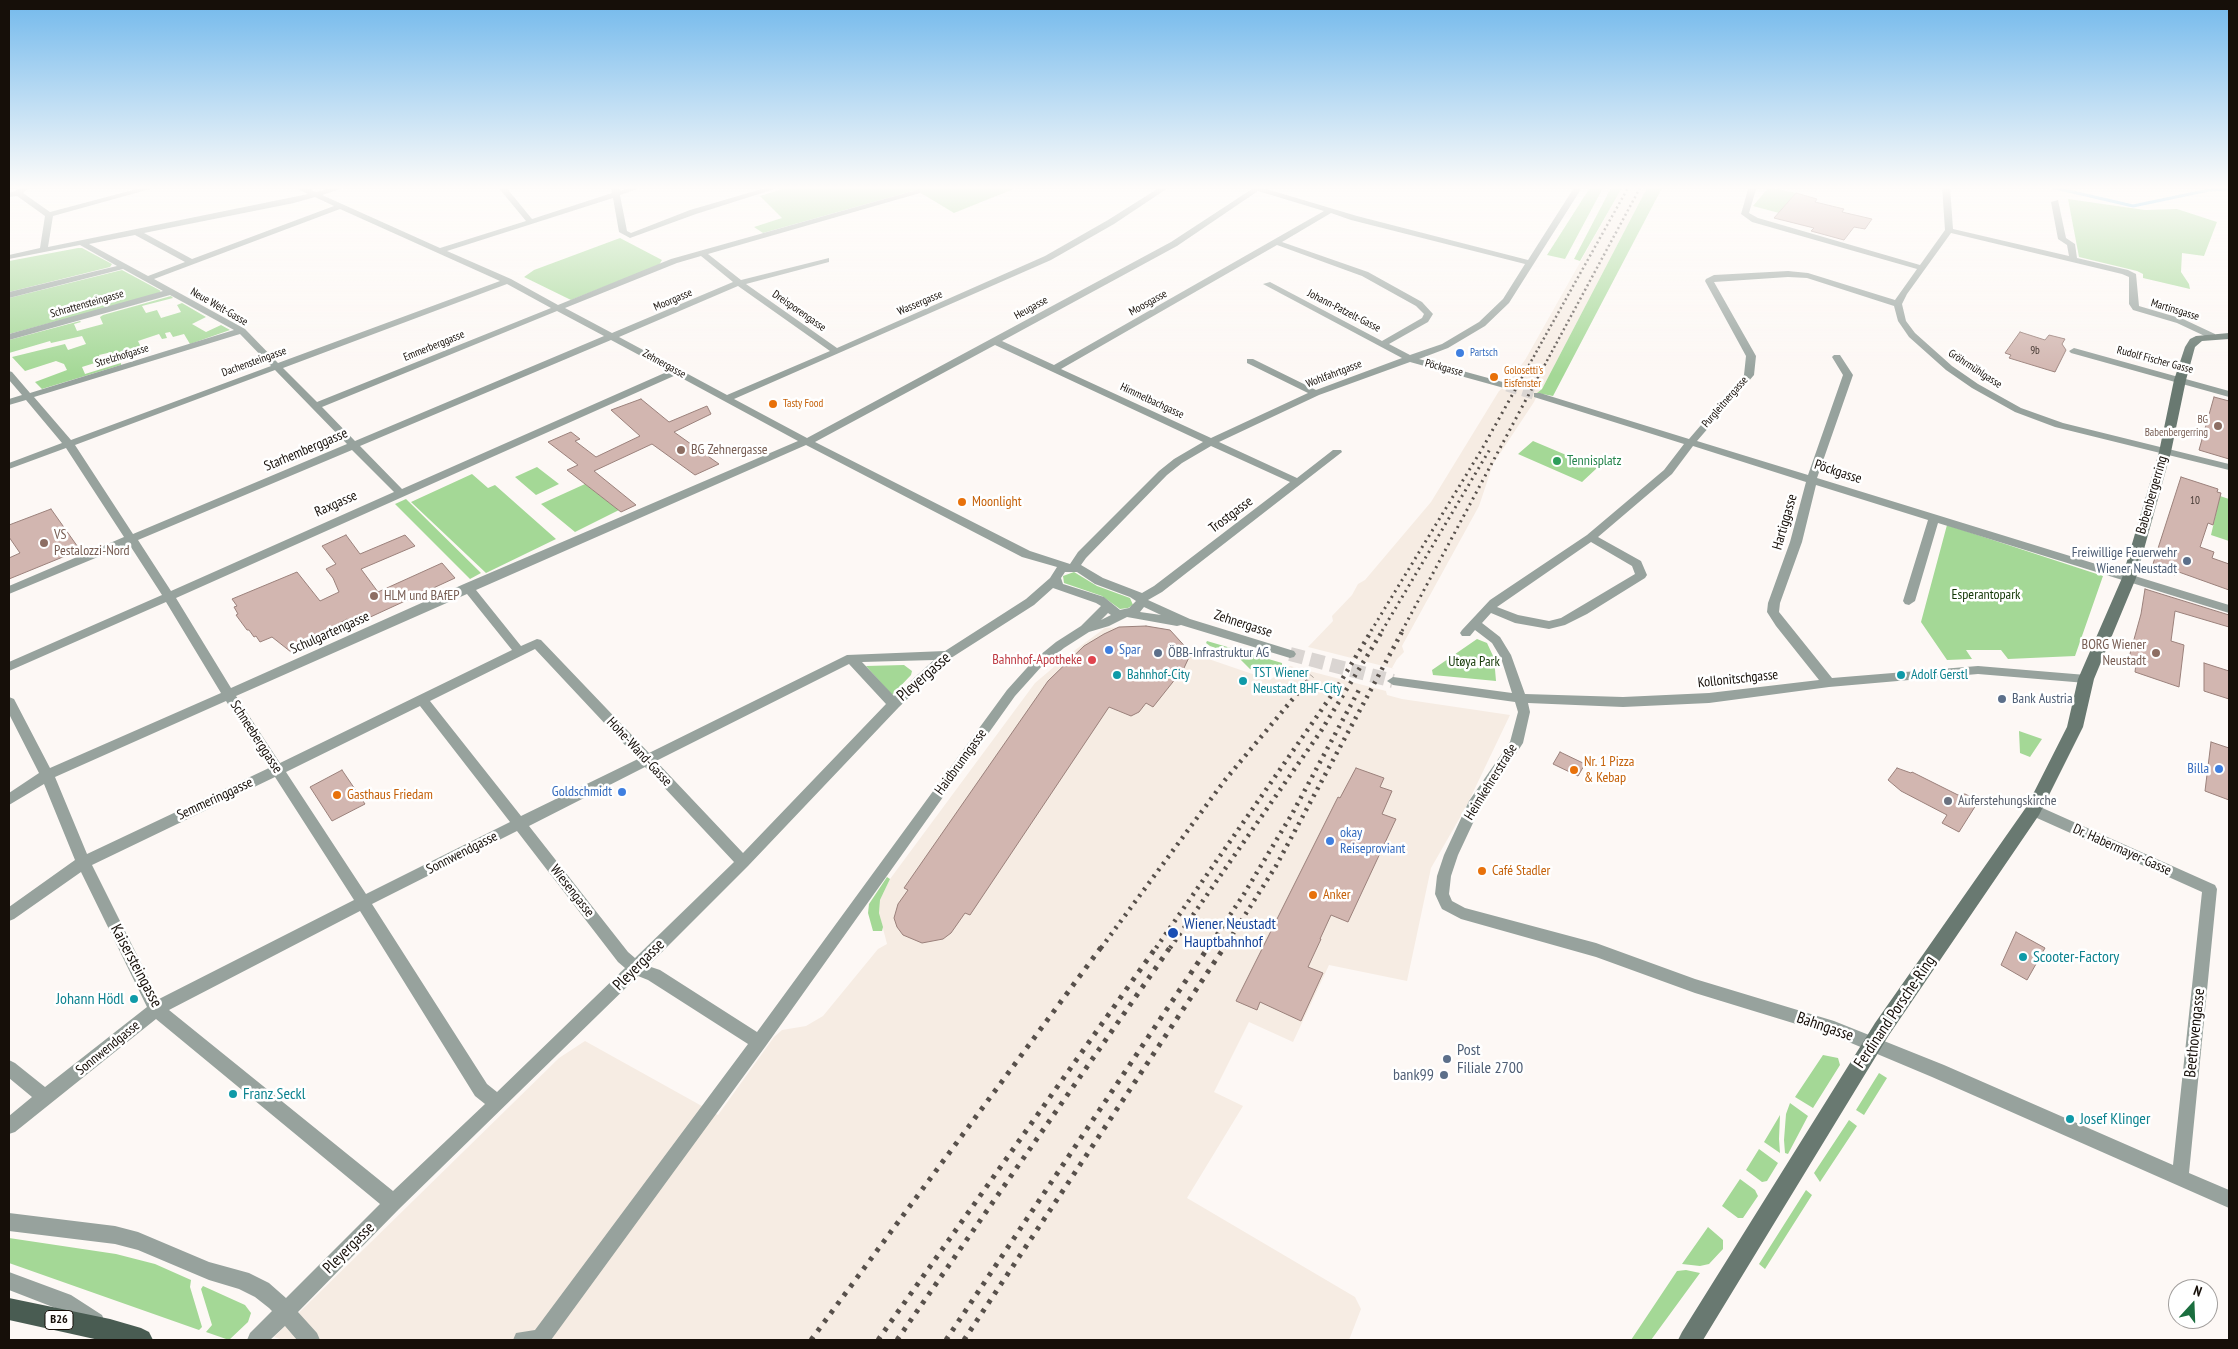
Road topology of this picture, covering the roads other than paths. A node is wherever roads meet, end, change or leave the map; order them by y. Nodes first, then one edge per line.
1 (50, 249) edge
2 (93, 249) edge
3 (168, 249) edge
4 (226, 249) edge
5 (435, 249) edge
6 (446, 249) edge
7 (716, 249) edge
8 (1064, 249) edge
9 (1165, 249) edge
10 (1264, 249) edge
11 (1295, 249) edge
12 (1475, 249) edge
13 (1538, 249) edge
14 (1856, 249) edge
15 (1936, 249) edge
16 (2030, 249) edge
17 (2072, 249) edge
18 (44, 250) joint
19 (440, 251) junction
20 (702, 253) junction
21 (9, 257) edge
22 (2073, 259) junction
23 (826, 260) dead end
24 (192, 262) junction
25 (1529, 263) junction
26 (125, 266) junction
27 (1922, 268) junction
28 (146, 279) junction
29 (508, 281) junction
30 (739, 283) junction
31 (1267, 284) dead end
32 (170, 292) junction
33 (9, 295) edge
34 (1898, 304) junction
35 (560, 308) junction
36 (242, 331) junction
37 (2212, 336) junction
38 (2229, 336) edge
39 (615, 337) junction
40 (9, 338) edge
41 (996, 342) junction
42 (1383, 344) junction
43 (836, 351) junction
44 (2074, 351) dead end
45 (1837, 357) dead end
46 (1410, 359) junction
47 (1250, 361) dead end
48 (278, 367) junction
49 (1054, 369) junction
50 (677, 370) junction
51 (9, 374) edge
52 (2180, 380) junction
53 (1506, 386) tunnel mouth
54 (1316, 393) junction
55 (2229, 394) edge
56 (1537, 395) tunnel mouth
57 (27, 397) junction
58 (727, 398) junction
59 (9, 402) edge
60 (316, 406) junction
61 (806, 441) junction
62 (1210, 442) junction
63 (1691, 442) junction
64 (68, 443) junction
65 (354, 446) junction
66 (1337, 452) dead end
67 (2165, 452) junction
68 (9, 466) edge
69 (2229, 467) edge
70 (1812, 480) junction
71 (1298, 482) junction
72 (399, 492) junction
73 (1934, 519) junction
74 (1591, 537) junction
75 (130, 539) junction
76 (1026, 554) junction
77 (1071, 567) junction
78 (2129, 578) junction
79 (1057, 582) junction
80 (468, 587) junction
81 (9, 590) edge
82 (168, 595) junction
83 (1141, 600) junction
84 (1909, 601) dead end
85 (1107, 607) junction
86 (1490, 608) junction
87 (2229, 609) edge
88 (1127, 614) junction
89 (1186, 622) junction
90 (1474, 623) junction
91 (1085, 629) junction
92 (1466, 633) dead end
93 (537, 643) joint
94 (518, 651) junction
95 (1290, 654) tunnel mouth
96 (948, 655) junction
97 (851, 658) junction
98 (9, 667) edge
99 (2086, 679) junction
100 (1393, 681) tunnel mouth
101 (1829, 683) junction
102 (229, 695) junction
103 (1519, 698) junction
104 (422, 699) junction
105 (9, 702) edge
106 (894, 704) junction
107 (647, 761) junction
108 (278, 770) junction
109 (47, 775) junction
110 (9, 800) edge
111 (2033, 810) junction
112 (520, 823) junction
113 (84, 862) junction
114 (743, 862) junction
115 (2210, 889) joint
116 (1442, 894) joint
117 (364, 902) junction
118 (9, 915) edge
119 (636, 968) junction
120 (156, 1009) junction
121 (759, 1042) junction
122 (1873, 1044) junction
123 (9, 1068) edge
124 (45, 1098) junction
125 (498, 1103) junction
126 (9, 1126) edge
127 (2180, 1178) junction
128 (2229, 1199) edge
129 (393, 1203) junction
130 (9, 1222) edge
131 (9, 1281) edge
132 (9, 1309) edge
133 (285, 1312) junction
134 (110, 1331) junction
135 (141, 1340) edge
136 (257, 1340) edge
137 (310, 1340) edge
138 (534, 1340) edge
139 (1690, 1340) edge

1 - 18 street
2 - 26 street, Neue Welt-Gasse
3 - 24 street
4 - 24 street
5 - 19 street, Zehnergasse
6 - 19 street
7 - 20 street, Emmerberggasse
8 - 43 street, Wassergasse
9 - 41 street, Heugasse
10 - 49 street, Moosgasse
11 - 42 street
12 - 25 street
13 - 25 street, Wohlfahrtgasse
14 - 27 street
15 - 27 street
16 - 22 street, Martinsgasse
17 - 22 street
18 - 21 street
19 - 29 street, Zehnergasse
20 - 30 street, Dreisporengasse
20 - 35 street, Emmerberggasse
22 - 37 street, Martinsgasse
23 - 30 street, Moorgasse
24 - 28 street
25 - 46 street, Wohlfahrtgasse
26 - 28 street, Neue Welt-Gasse
26 - 33 street
27 - 34 street
28 - 32 street, Neue Welt-Gasse
29 - 35 street, Zehnergasse
29 - 48 street, Dachensteingasse
30 - 39 street, Moorgasse
30 - 43 street, Dreisporengasse
31 - 42 street, Johann-Patzelt-Gasse
32 - 36 street, Neue Welt-Gasse
32 - 40 street, Schrattensteingasse
34 - 63 street, Purgleitnergasse
34 - 67 street, Gröhrmühlgasse
35 - 39 street, Zehnergasse
35 - 60 street, Emmerberggasse
36 - 48 street, Neue Welt-Gasse
36 - 57 street, Strelzhofgasse
37 - 38 street, Babenbergerring
37 - 52 street, Babenbergerring
39 - 50 street, Zehnergasse
39 - 65 street, Starhemberggasse
41 - 49 street, Himmelbachgasse
41 - 61 street, Heugasse
42 - 46 street, Johann-Patzelt-Gasse
43 - 58 street, Wassergasse
44 - 52 street, Rudolf Fischer Gasse
45 - 70 street, Hartiggasse
46 - 53 street, Pöckgasse
46 - 54 street, Wohlfahrtgasse
47 - 54 street
48 - 60 street, Neue Welt-Gasse
48 - 64 street, Dachensteingasse
49 - 62 street, Himmelbachgasse
50 - 58 street, Zehnergasse
50 - 72 street, Raxgasse
51 - 57 street, Schneeberggasse
52 - 55 street, Rudolf Fischer Gasse
52 - 67 street, Babenbergerring
54 - 62 street, Wohlfahrtgasse
56 - 63 street, Pöckgasse
57 - 59 street, Strelzhofgasse
57 - 64 street, Schneeberggasse
58 - 61 street, Zehnergasse
60 - 65 street, Neue Welt-Gasse
61 - 76 street, Zehnergasse
61 - 80 street, Schulgartengasse
62 - 71 street, Himmelbachgasse
62 - 77 street, Wohlfahrtgasse
63 - 70 street, Pöckgasse
63 - 74 street, Purgleitnergasse
64 - 68 street, Dachensteingasse
64 - 75 street, Schneeberggasse
65 - 72 street, Neue Welt-Gasse
65 - 75 street, Starhemberggasse
66 - 71 street, Trostgasse
67 - 69 street, Gröhrmühlgasse
67 - 78 street, Babenbergerring
70 - 73 street, Pöckgasse
70 - 101 street, Hartiggasse
71 - 83 street, Trostgasse
72 - 82 street, Raxgasse
73 - 78 street, Pöckgasse
73 - 84 street
74 - 86 street, Purgleitnergasse
74 - 86 street
75 - 81 street, Starhemberggasse
75 - 82 street, Schneeberggasse
76 - 77 street, Zehnergasse
76 - 79 street, Zehnergasse
77 - 79 street, Wohlfahrtgasse
77 - 83 street, Zehnergasse
78 - 87 street, Pöckgasse
78 - 99 street, Babenbergerring
79 - 85 street, Zehnergasse
79 - 96 street, Pleyergasse
80 - 94 street
80 - 102 street, Schulgartengasse
82 - 98 street, Raxgasse
82 - 102 street, Schneeberggasse
83 - 88 street, Trostgasse
83 - 89 street, Zehnergasse
85 - 88 street, Zehnergasse
85 - 91 street, Haidbrunngasse
86 - 90 street, Purgleitnergasse
88 - 89 street, Zehnergasse
88 - 91 street, Haidbrunngasse
89 - 95 street, Zehnergasse
90 - 92 street, Purgleitnergasse
90 - 103 street
91 - 121 street, Haidbrunngasse
93 - 94 street, Semmeringgasse
93 - 107 street, Hohe-Wand-Gasse
94 - 104 street, Semmeringgasse
96 - 97 street, Sonnwendgasse
96 - 106 street, Pleyergasse
97 - 106 street
97 - 107 street, Sonnwendgasse
99 - 101 street, Kollonitschgasse
99 - 111 street, Ferdinand Porsche-Ring
100 - 103 street, Kollonitschgasse
101 - 103 street, Kollonitschgasse
102 - 108 street, Schneeberggasse
102 - 109 street, Schulgartengasse
103 - 116 street, Heimkehrerstraße
104 - 108 street, Semmeringgasse
104 - 112 street, Wiesengasse
105 - 109 street, Kaisersteingasse
106 - 114 street, Pleyergasse
107 - 112 street, Sonnwendgasse
107 - 114 street, Hohe-Wand-Gasse
108 - 113 street, Semmeringgasse
108 - 117 street, Schneeberggasse
109 - 110 street, Schulgartengasse
109 - 113 street, Kaisersteingasse
111 - 115 street, Dr. Habermayer-Gasse
111 - 122 street, Ferdinand Porsche-Ring
112 - 117 street, Sonnwendgasse
112 - 119 street, Wiesengasse
113 - 118 street, Semmeringgasse
113 - 120 street, Kaisersteingasse
114 - 119 street, Pleyergasse
115 - 127 street, Beethovengasse
116 - 122 street, Bahngasse
117 - 120 street, Sonnwendgasse
117 - 125 street, Schneeberggasse
119 - 121 street, Wiesengasse
119 - 125 street, Pleyergasse
120 - 124 street, Sonnwendgasse
120 - 129 street, Kaisersteingasse
121 - 138 street, Haidbrunngasse
122 - 127 street, Bahngasse
122 - 139 street, Ferdinand Porsche-Ring
123 - 124 street
124 - 126 street, Sonnwendgasse
125 - 129 street, Pleyergasse
127 - 128 street, Bahngasse
129 - 133 street, Pleyergasse
130 - 133 street
131 - 134 street
132 - 134 main road, B26
133 - 136 street, Pleyergasse
133 - 137 street
134 - 135 main road, B26

